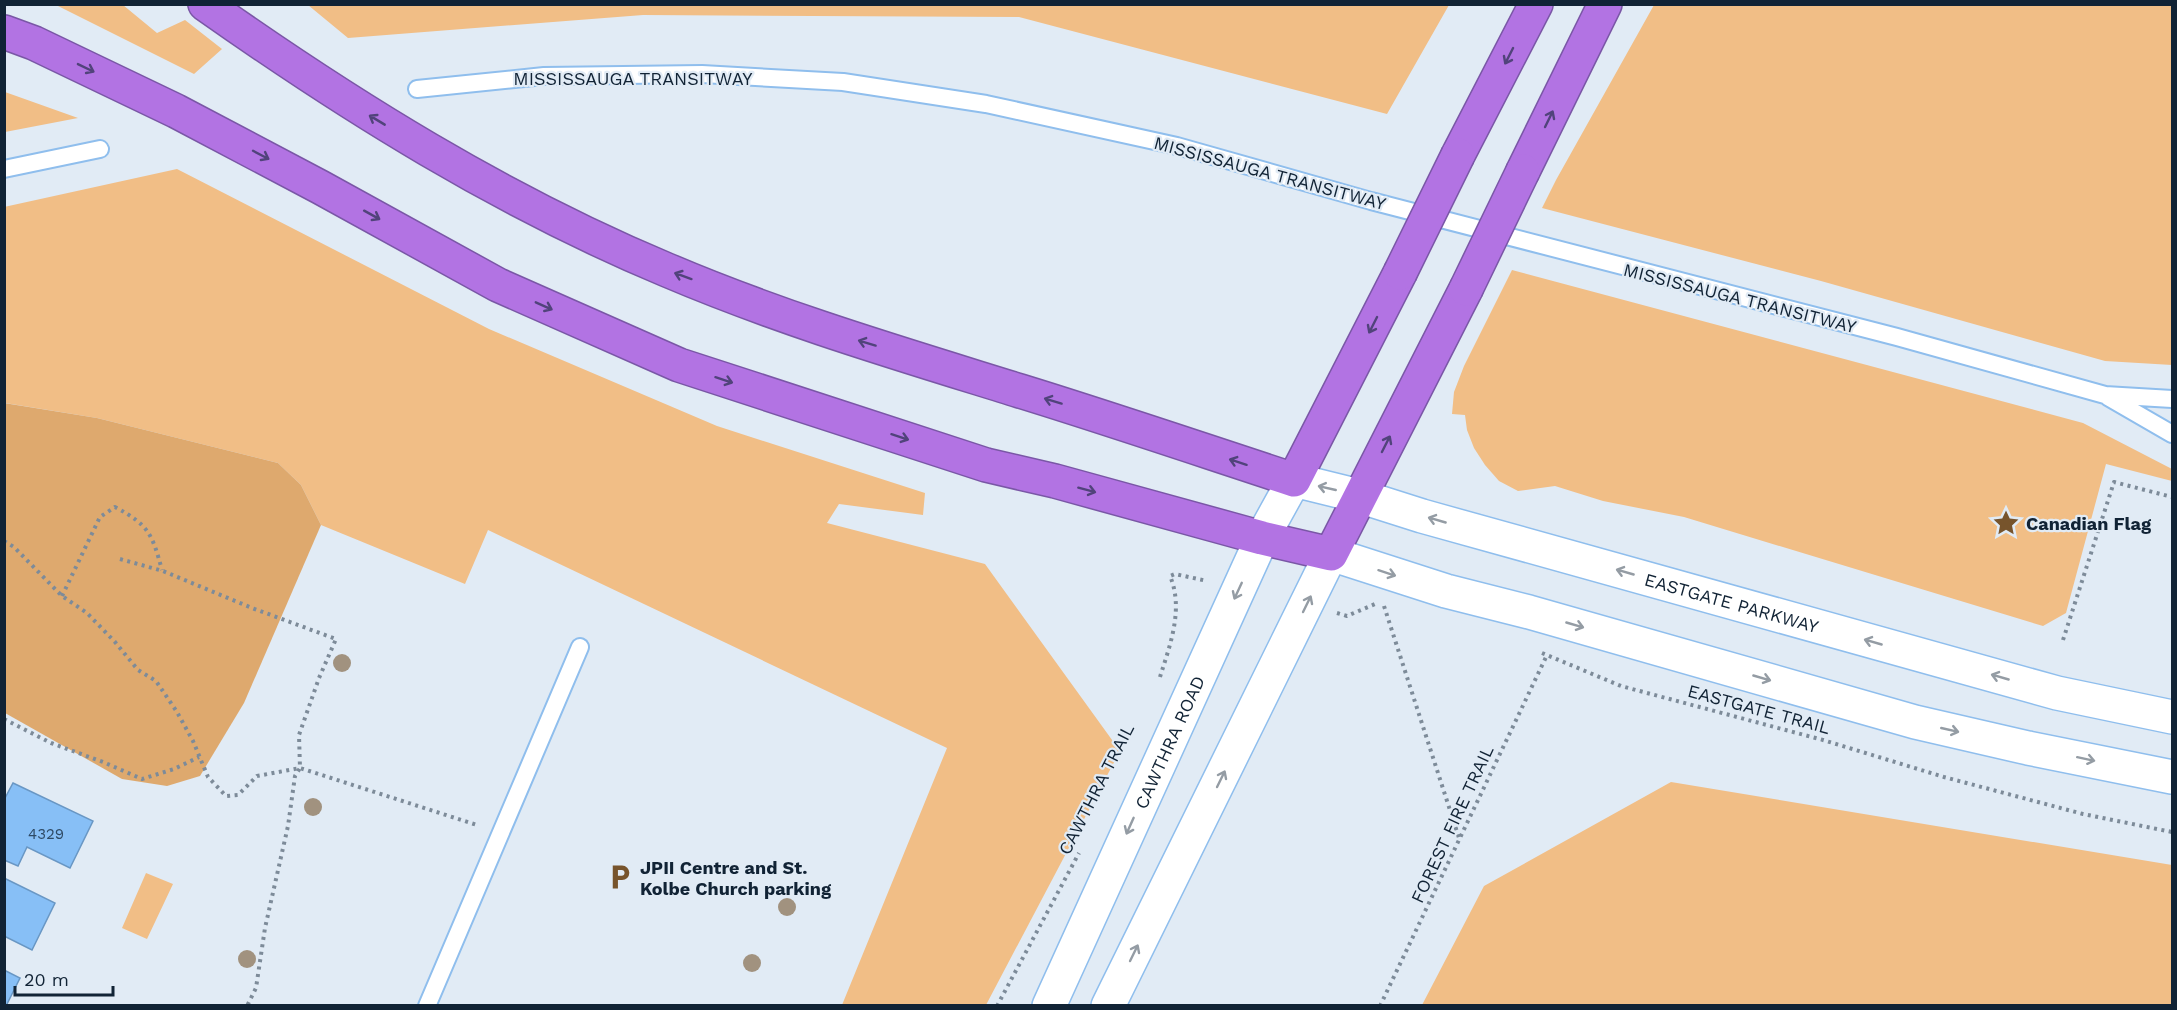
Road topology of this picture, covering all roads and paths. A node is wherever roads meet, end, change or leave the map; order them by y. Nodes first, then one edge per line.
1 (205, 4) edge
2 (1536, 4) edge
3 (1605, 4) edge
4 (4, 32) edge
5 (417, 89) dead end
6 (100, 149) dead end
7 (4, 169) edge
8 (2105, 395) junction
9 (2172, 399) edge
10 (2172, 434) edge
11 (1294, 480) junction
12 (1359, 496) junction
13 (2172, 497) edge
14 (1262, 538) junction
15 (4, 542) edge
16 (1331, 554) junction
17 (120, 559) dead end
18 (163, 571) junction
19 (1175, 574) dead end
20 (62, 596) junction
21 (1383, 602) junction
22 (1394, 606) dead end
23 (1347, 616) dead end
24 (2063, 640) dead end
25 (580, 647) dead end
26 (1536, 651) dead end
27 (1547, 655) junction
28 (1157, 684) dead end
29 (2172, 717) edge
30 (4, 719) edge
31 (200, 757) junction
32 (300, 768) junction
33 (2172, 777) edge
34 (501, 832) junction
35 (2172, 832) edge
36 (1460, 839) junction
37 (1084, 843) dead end
38 (247, 1005) edge
39 (427, 1005) edge
40 (997, 1005) edge
41 (1049, 1005) edge
42 (1108, 1005) edge
43 (1380, 1005) edge

11 -> 1 highway
2 -> 11 highway, bridge
12 -> 3 highway, bridge
4 -> 14 highway
5 - 8 lane, MISSISSAUGA TRANSITWAY
6 - 7 lane
8 - 9 lane, MISSISSAUGA TRANSITWAY
8 - 10 lane, MISSISSAUGA TRANSITWAY
12 -> 11 main road, EASTGATE PARKWAY
11 - 14 main road, CAWTHRA ROAD
12 - 16 highway
29 -> 12 main road, EASTGATE PARKWAY
13 - 24 path
14 - 16 highway
14 -> 41 main road, CAWTHRA ROAD
15 - 20 path
16 -> 33 main road
42 -> 16 main road
17 - 18 path
18 - 20 path
18 - 32 path
19 - 28 path
20 - 31 path
21 - 22 path
21 - 23 path
21 - 36 path
25 - 34 lane
26 - 27 path, EASTGATE TRAIL
27 - 35 path, EASTGATE TRAIL
27 - 36 path, FOREST FIRE TRAIL
30 - 31 path
31 - 32 path
32 - 34 path
32 - 38 path
34 - 39 lane
36 - 43 path, FOREST FIRE TRAIL
37 - 40 path, CAWTHRA TRAIL

